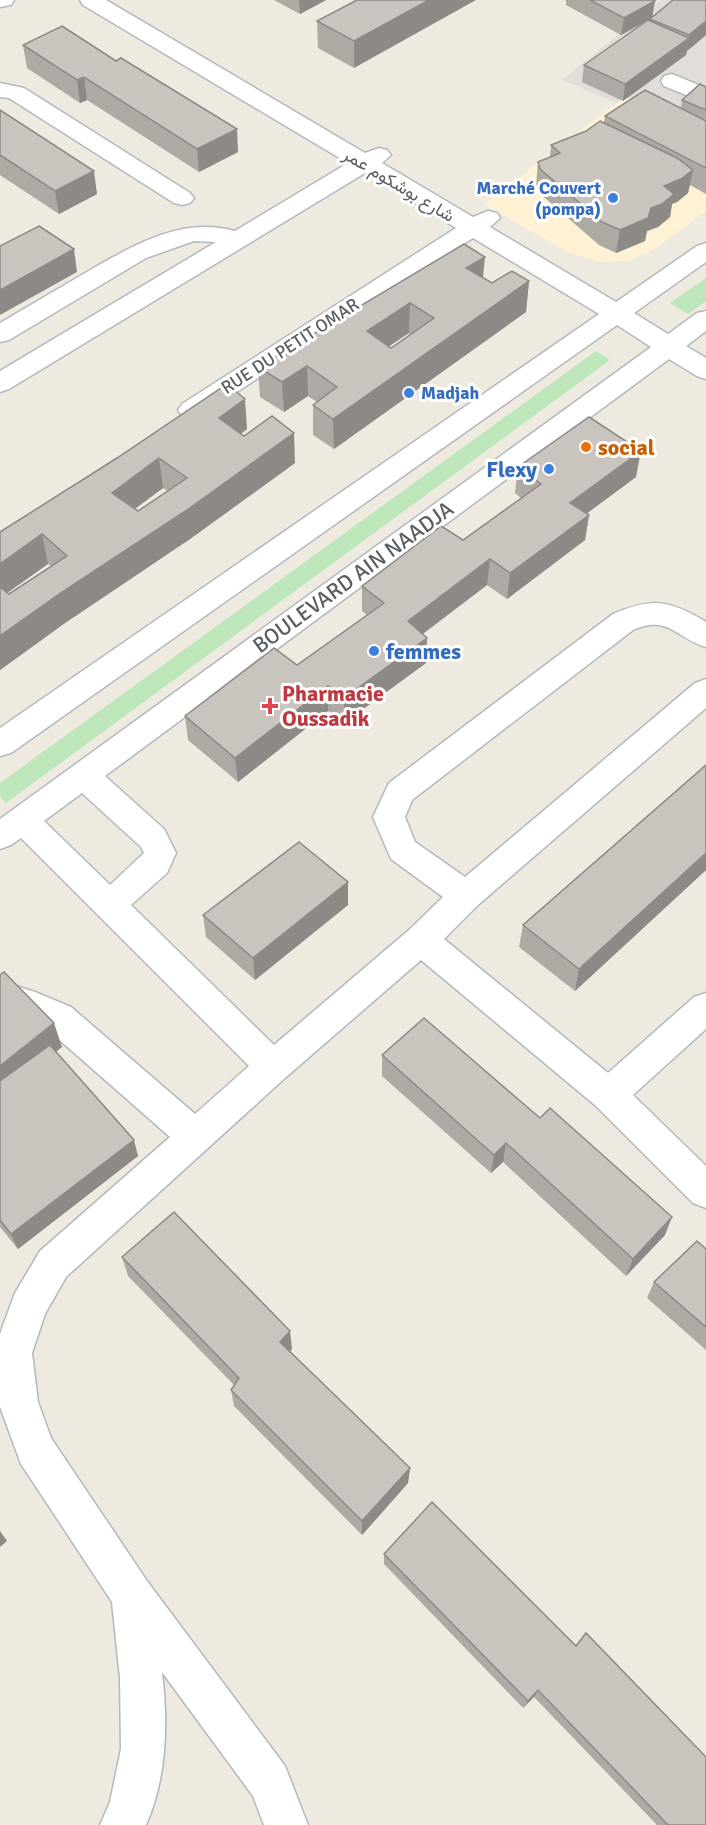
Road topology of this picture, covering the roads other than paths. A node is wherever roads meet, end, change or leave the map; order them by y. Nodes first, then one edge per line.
1 (91, 0) edge
2 (132, 0) edge
3 (672, 81) dead end
4 (0, 90) edge
5 (706, 96) edge
6 (386, 151) junction
7 (364, 164) junction
8 (182, 198) dead end
9 (481, 223) junction
10 (236, 239) junction
11 (706, 251) edge
12 (623, 308) junction
13 (0, 334) edge
14 (691, 337) edge
15 (706, 370) edge
16 (0, 383) edge
17 (171, 423) edge
18 (706, 636) edge
19 (706, 691) edge
20 (0, 744) edge
21 (83, 775) junction
22 (11, 828) edge
23 (466, 895) junction
24 (108, 905) junction
25 (421, 940) junction
26 (0, 996) edge
27 (706, 1008) edge
28 (273, 1067) junction
29 (608, 1095) junction
30 (196, 1137) junction
31 (706, 1191) edge
32 (132, 1596) junction
33 (122, 1825) edge
34 (286, 1825) edge

1 - 7 street, شارع بوشكوم عمر
2 - 6 street
3 - 5 street
4 - 8 street
6 - 7 street
6 - 9 street
7 - 9 street, شارع بوشكوم عمر
7 - 10 street
9 - 12 street, شارع بوشكوم عمر
9 - 17 street, RUE DU PETIT OMAR
10 - 13 street
10 - 16 street
11 - 12 street
12 - 14 street, شارع بوشكوم عمر
12 - 20 street
14 - 15 street, شارع بوشكوم عمر
14 - 21 street, BOULEVARD AIN NAADJA
18 - 23 street
19 - 23 street
21 - 22 street, BOULEVARD AIN NAADJA
21 - 24 street
22 - 24 street
23 - 25 street
24 - 28 street
25 - 28 street
25 - 29 street
26 - 30 street
27 - 29 street
28 - 30 street
29 - 31 street
30 - 32 street
32 - 33 street
32 - 34 street

